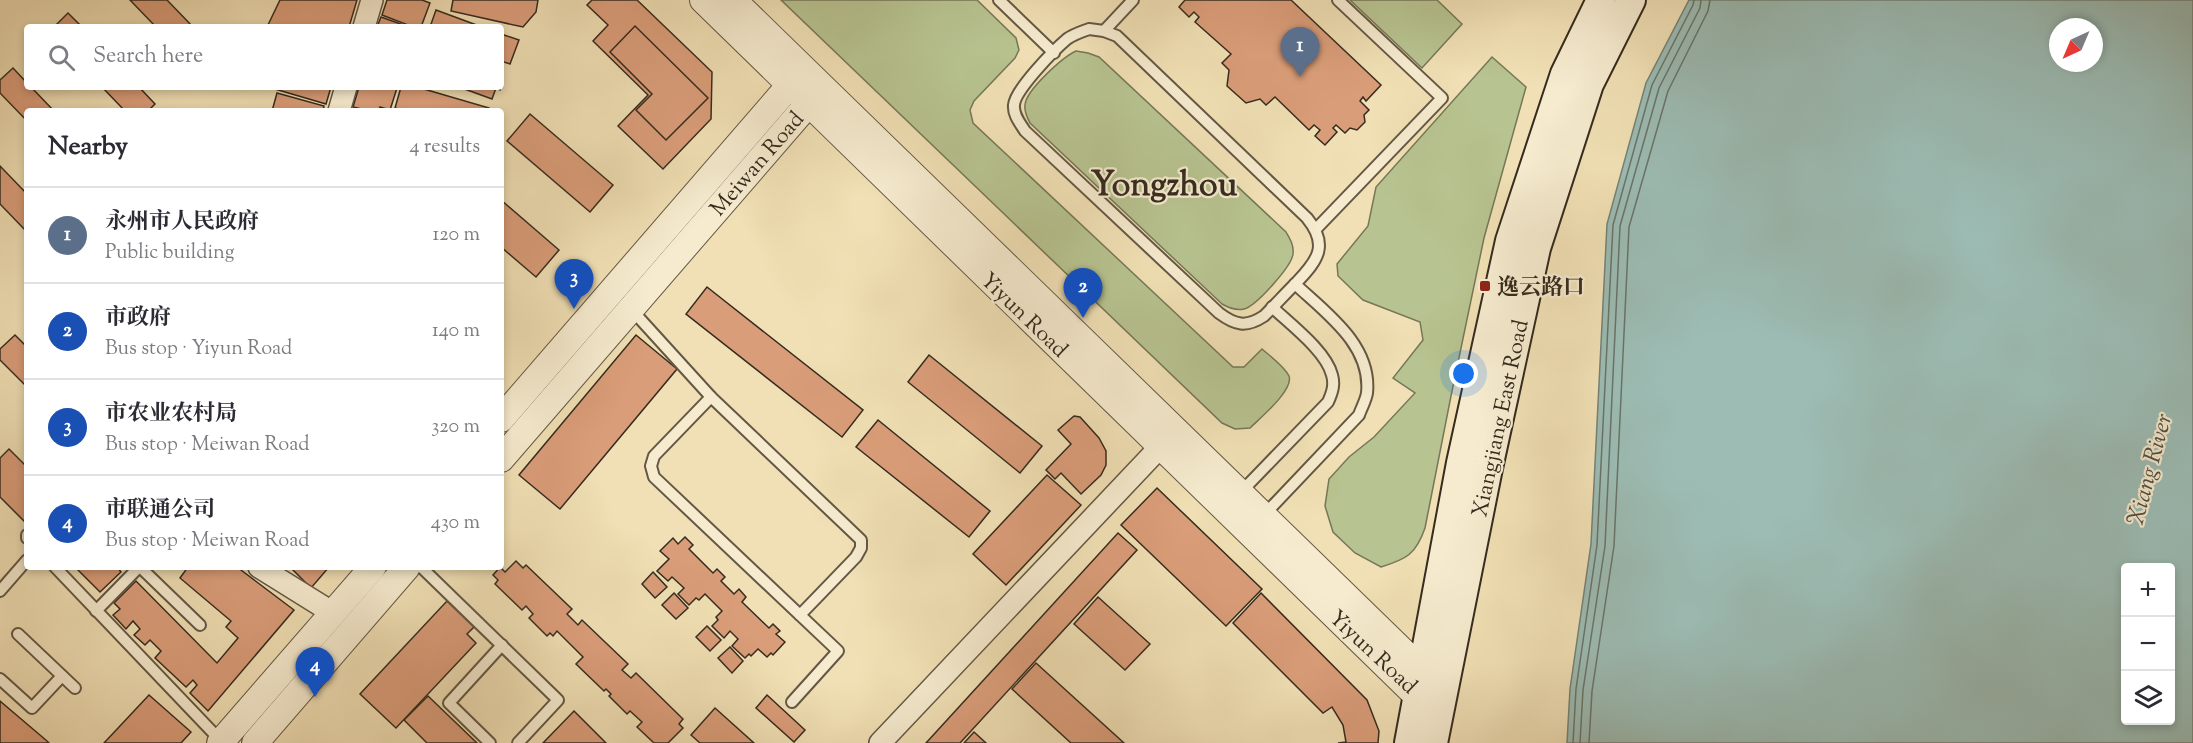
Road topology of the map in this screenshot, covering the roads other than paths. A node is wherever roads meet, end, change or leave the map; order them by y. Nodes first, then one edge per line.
1 (372, 0) edge
2 (703, 0) edge
3 (999, 0) edge
4 (1134, 0) edge
5 (1338, 0) edge
6 (1601, 0) edge
7 (1631, 0) edge
8 (744, 6) edge
9 (365, 24) edge
10 (1104, 31) junction
11 (1054, 54) junction
12 (802, 82) junction
13 (345, 90) edge
14 (808, 103) junction
15 (340, 108) edge
16 (1316, 229) junction
17 (1295, 284) junction
18 (1272, 307) junction
19 (631, 309) junction
20 (711, 397) junction
21 (504, 416) edge
22 (1161, 446) junction
23 (504, 456) edge
24 (1239, 494) junction
25 (1263, 516) junction
26 (24, 563) edge
27 (58, 570) edge
28 (137, 570) edge
29 (143, 570) edge
30 (264, 570) edge
31 (370, 570) edge
32 (404, 570) edge
33 (424, 570) edge
34 (0, 591) edge
35 (96, 611) junction
36 (333, 613) junction
37 (800, 615) junction
38 (200, 625) dead end
39 (18, 634) dead end
40 (502, 645) junction
41 (62, 676) junction
42 (0, 679) edge
43 (75, 688) dead end
44 (1427, 688) junction
45 (792, 702) dead end
46 (221, 742) edge
47 (255, 743) edge
48 (490, 743) edge
49 (518, 743) edge
50 (880, 743) edge
51 (1409, 743) edge
52 (1433, 743) edge

1 - 9 street
2 - 12 street, Yiyun Road
3 - 11 lane
4 - 10 lane
5 - 16 lane
6 - 44 main road, Xiangjiang East Road
7 - 44 main road, Xiangjiang East Road
8 - 12 street, Yiyun Road
10 - 11 lane
10 - 16 lane
11 - 18 lane
12 - 14 street, Yiyun Road
12 - 21 street, Meiwan Road
12 - 24 street, Yiyun Road
13 - 15 street
14 - 19 street, Meiwan Road
14 - 22 street, Yiyun Road
16 - 17 lane
17 - 18 lane
17 - 25 lane
18 - 24 lane
19 - 20 lane
19 - 23 street, Meiwan Road
20 - 37 lane
20 - 37 lane
22 - 44 street, Yiyun Road
22 - 50 street
24 - 25 street, Yiyun Road
25 - 44 street, Yiyun Road
26 - 34 lane
27 - 35 lane
28 - 35 lane
29 - 38 lane
30 - 36 street
31 - 36 street
32 - 47 street
33 - 40 lane
35 - 46 lane
36 - 46 street
37 - 45 lane
39 - 41 lane
40 - 48 lane
40 - 49 lane
41 - 42 lane
41 - 43 lane
44 - 51 main road, Xiangjiang East Road
44 - 52 main road, Xiangjiang East Road

